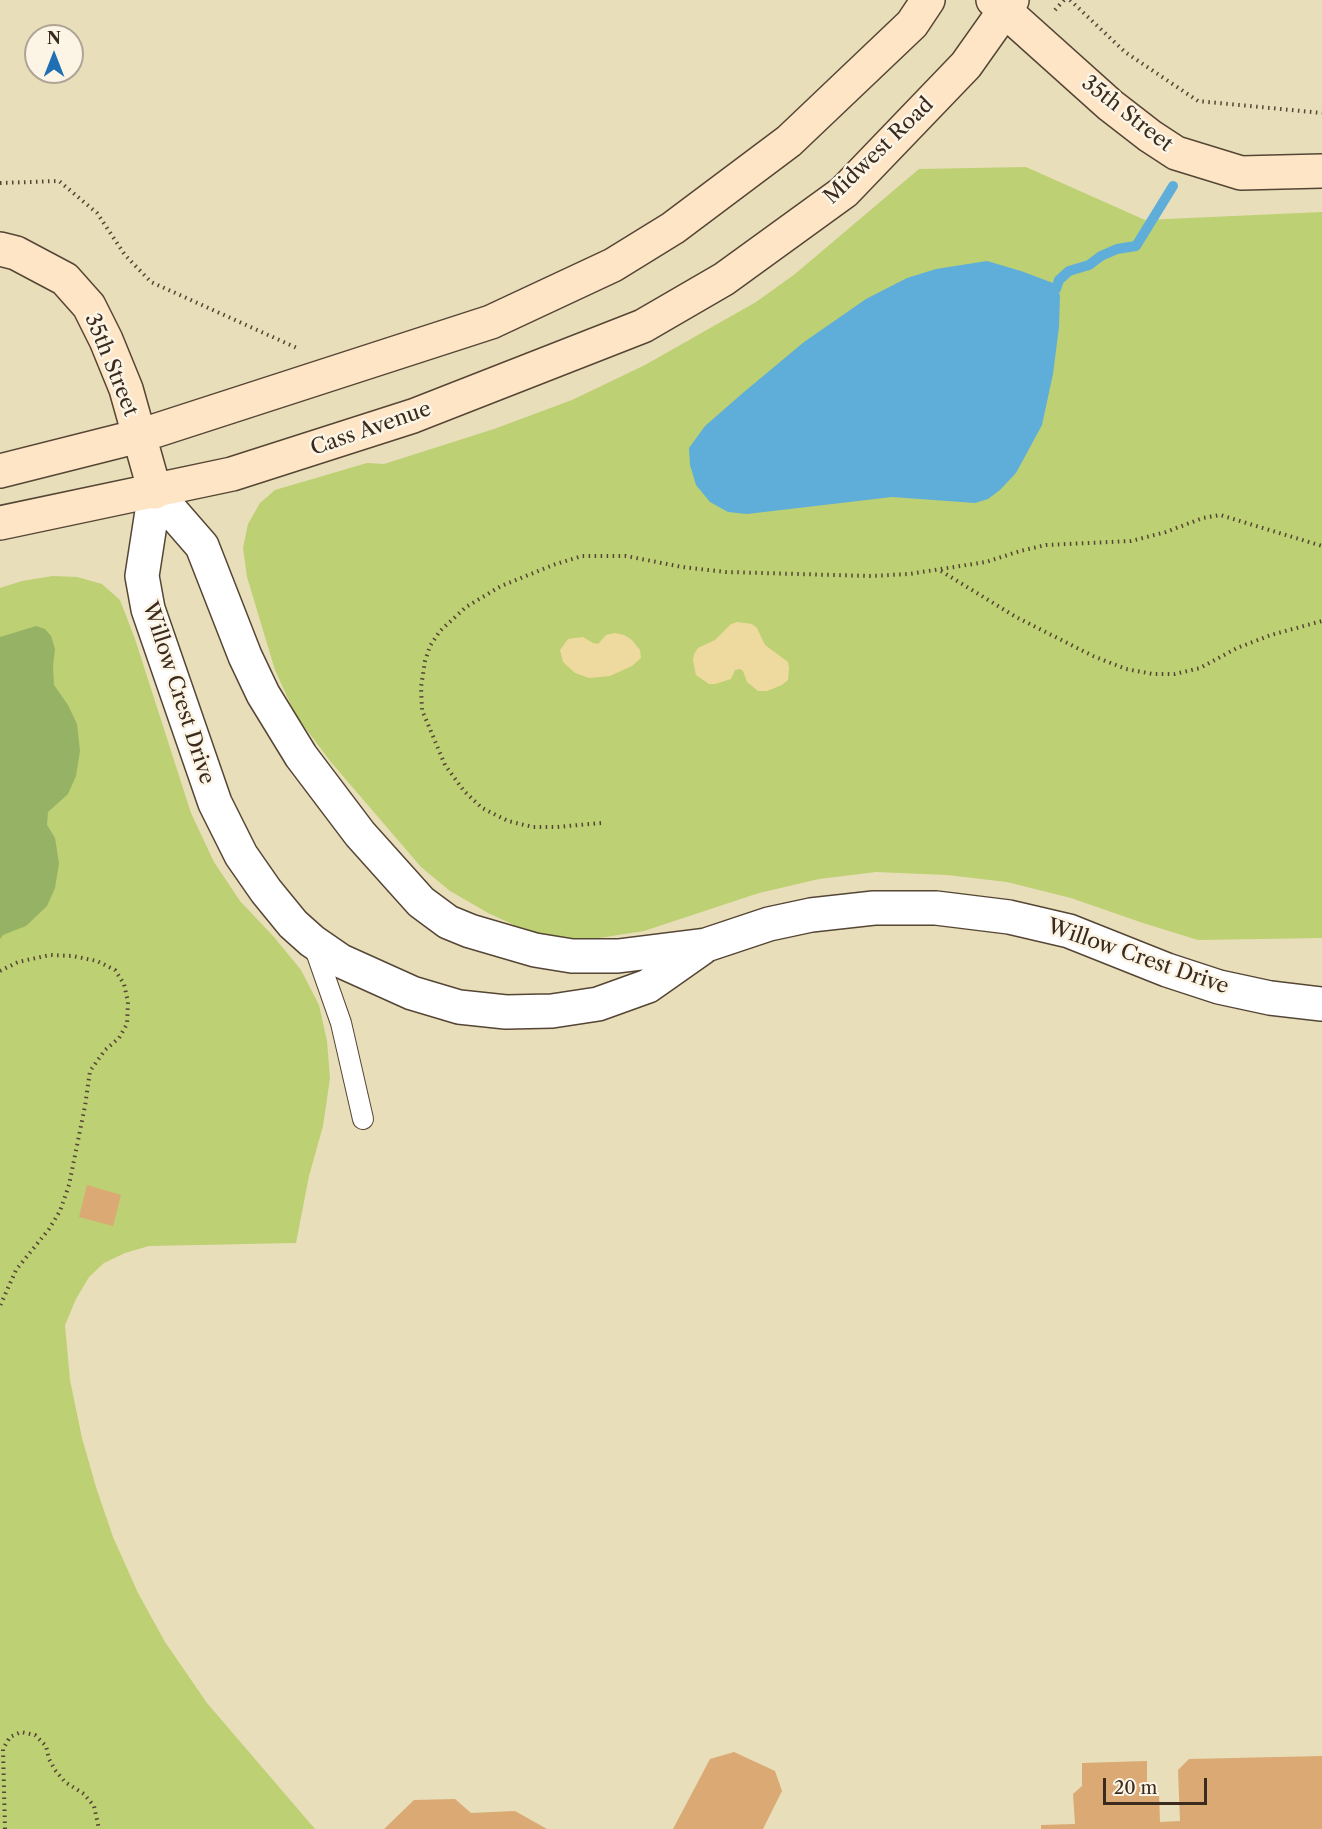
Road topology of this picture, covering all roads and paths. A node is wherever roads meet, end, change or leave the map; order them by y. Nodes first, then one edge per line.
1 (928, 0) edge
2 (1070, 0) edge
3 (1003, 4) edge
4 (1322, 113) edge
5 (1322, 171) edge
6 (0, 183) edge
7 (0, 249) edge
8 (724, 279) joint
9 (297, 348) dead end
10 (138, 435) junction
11 (0, 471) edge
12 (155, 492) junction
13 (0, 523) edge
14 (1322, 546) edge
15 (940, 570) junction
16 (1322, 621) edge
17 (601, 823) dead end
18 (312, 941) junction
19 (706, 945) junction
20 (0, 971) edge
21 (1322, 1004) edge
22 (363, 1119) dead end
23 (0, 1306) edge
24 (6, 1829) edge
25 (99, 1829) edge

1 - 10 main road
2 - 4 path
3 - 5 main road, 35th Street
3 - 8 main road, Midwest Road
6 - 9 path
7 - 10 main road, 35th Street
8 - 12 main road, Cass Avenue
10 - 11 main road
10 - 12 main road, 35th Street
12 - 13 main road, Cass Avenue
12 - 18 street, Willow Crest Drive
12 - 19 street, Willow Crest Drive
14 - 15 path
15 - 16 path
15 - 17 path
18 - 19 street, Willow Crest Drive
18 - 22 lane
19 - 21 street, Willow Crest Drive
20 - 23 path
24 - 25 path

